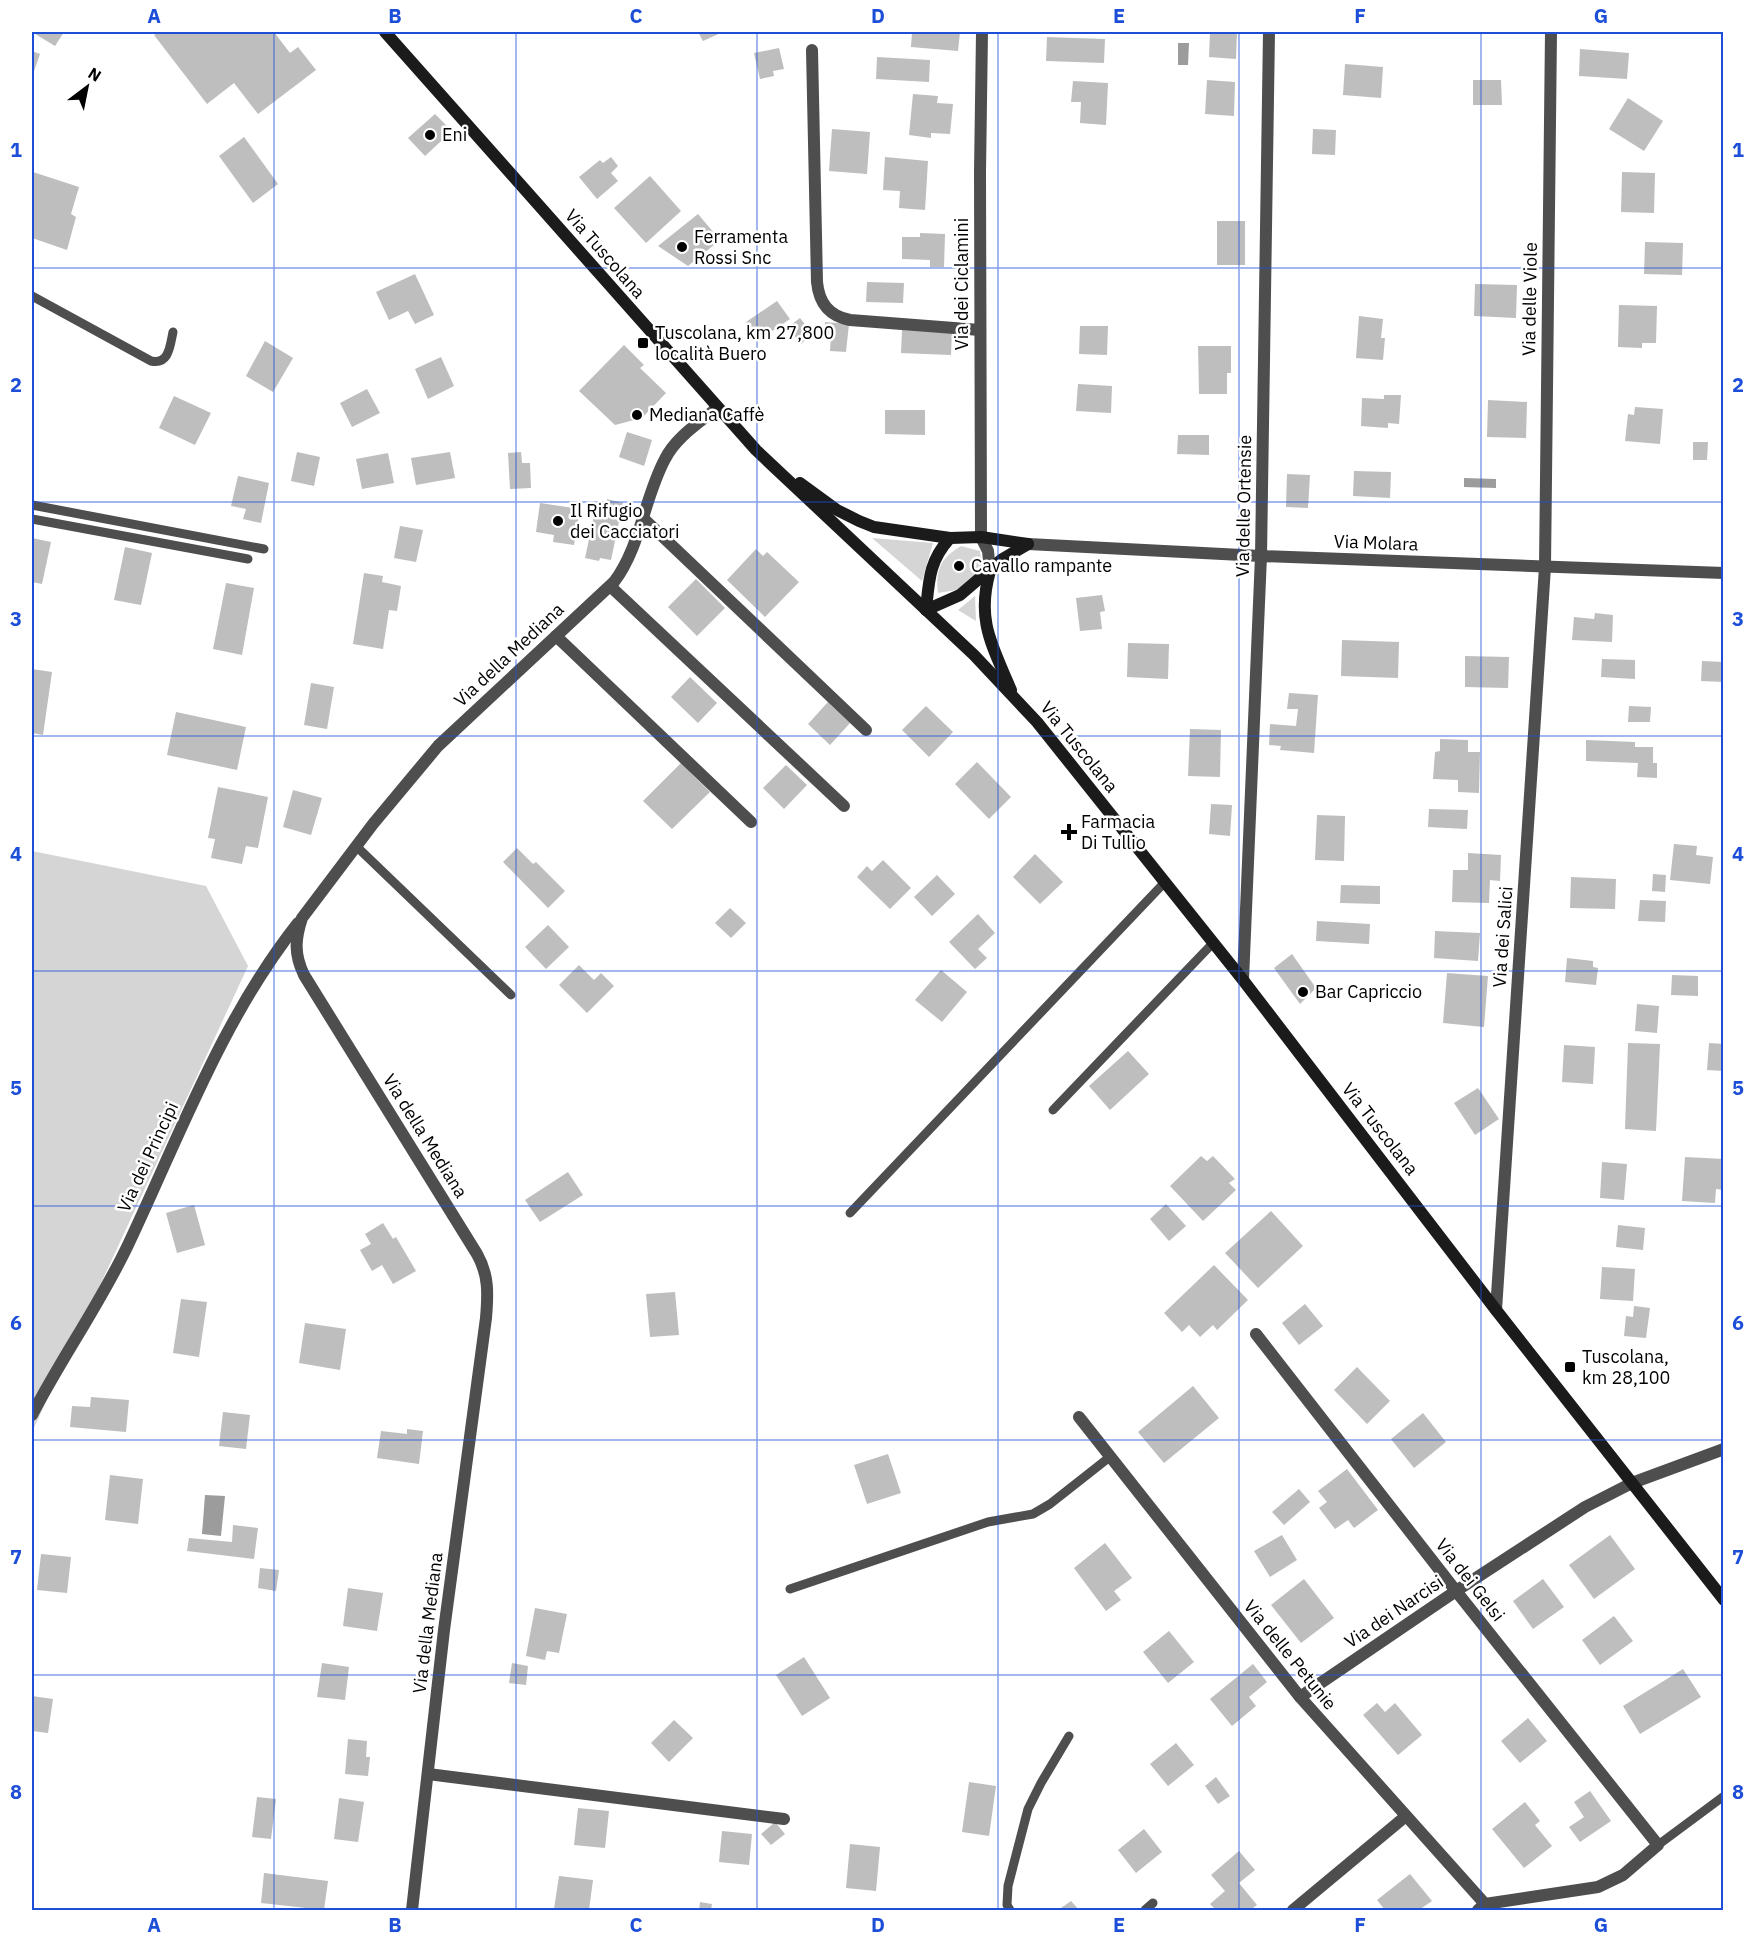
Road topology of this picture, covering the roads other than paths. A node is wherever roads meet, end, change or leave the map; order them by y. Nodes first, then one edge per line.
1 (385, 32) edge
2 (982, 32) edge
3 (1269, 32) edge
4 (1551, 32) edge
5 (812, 50) dead end
6 (32, 296) edge
7 (980, 330) junction
8 (173, 332) dead end
9 (717, 408) junction
10 (756, 450) junction
11 (32, 505) edge
12 (643, 518) junction
13 (32, 519) edge
14 (981, 537) junction
15 (950, 538) junction
16 (1028, 544) junction
17 (264, 549) dead end
18 (1261, 556) junction
19 (248, 560) dead end
20 (1545, 567) junction
21 (990, 571) junction
22 (1724, 573) edge
23 (610, 586) junction
24 (926, 610) junction
25 (556, 636) junction
26 (1015, 698) junction
27 (866, 730) dead end
28 (844, 806) dead end
29 (751, 822) dead end
30 (356, 846) junction
31 (1165, 882) junction
32 (302, 918) junction
33 (1213, 943) junction
34 (1243, 980) junction
35 (511, 995) dead end
36 (1053, 1110) dead end
37 (850, 1213) dead end
38 (1496, 1310) junction
39 (1256, 1334) dead end
40 (32, 1415) edge
41 (1079, 1417) dead end
42 (1724, 1449) edge
43 (1111, 1456) junction
44 (1632, 1483) junction
45 (790, 1589) dead end
46 (1456, 1592) junction
47 (1724, 1600) edge
48 (1299, 1697) junction
49 (1069, 1736) dead end
50 (428, 1774) junction
51 (1724, 1796) edge
52 (1406, 1816) junction
53 (784, 1819) dead end
54 (1658, 1845) junction
55 (1153, 1903) dead end
56 (1482, 1907) edge
57 (412, 1911) edge
58 (1010, 1911) edge
59 (1145, 1911) edge
60 (1293, 1911) edge

1 - 9 main road, Via Tuscolana
2 - 7 street, Via dei Ciclamini
3 - 18 street, Via delle Ortensie
4 - 20 street, Via delle Viole
5 - 7 street
6 - 8 lane
7 - 14 street, Via dei Ciclamini
9 - 10 main road, Via Tuscolana
9 - 12 street, Via della Mediana
10 - 15 main road
10 - 24 main road, Via Tuscolana
11 - 17 lane
12 - 23 street, Via della Mediana
12 - 27 street
13 - 19 lane
14 - 15 main road
14 - 16 main road
14 - 21 street, Via dei Ciclamini
15 - 24 main road
16 - 18 street, Via Molara
16 - 21 main road
18 - 20 street, Via Molara
18 - 34 street, Via delle Ortensie
20 - 22 street, Via Molara
20 - 38 street, Via dei Salici
21 - 24 main road
21 - 26 main road
23 - 25 street, Via della Mediana
23 - 28 street
24 - 26 main road, Via Tuscolana
25 - 29 street
25 - 30 street, Via della Mediana
26 - 31 main road, Via Tuscolana
30 - 32 street, Via della Mediana
30 - 35 lane
31 - 33 main road, Via Tuscolana
31 - 37 lane
32 - 40 street, Via dei Principi
32 - 50 street, Via della Mediana
33 - 34 main road, Via Tuscolana
33 - 36 lane
34 - 38 main road, Via Tuscolana
38 - 44 main road, Via Tuscolana
39 - 46 street, Via dei Gelsi
41 - 43 street, Via delle Petunie
42 - 44 street, Via dei Narcisi
43 - 45 lane
43 - 48 street, Via delle Petunie
44 - 46 street, Via dei Narcisi
44 - 47 main road, Via Tuscolana
46 - 48 street, Via dei Narcisi
46 - 54 street, Via dei Gelsi
48 - 52 street, Via delle Petunie
49 - 58 lane
50 - 53 street
50 - 57 street, Via della Mediana
51 - 54 lane
52 - 56 street, Via delle Petunie
52 - 60 street
54 - 56 street
55 - 59 lane

